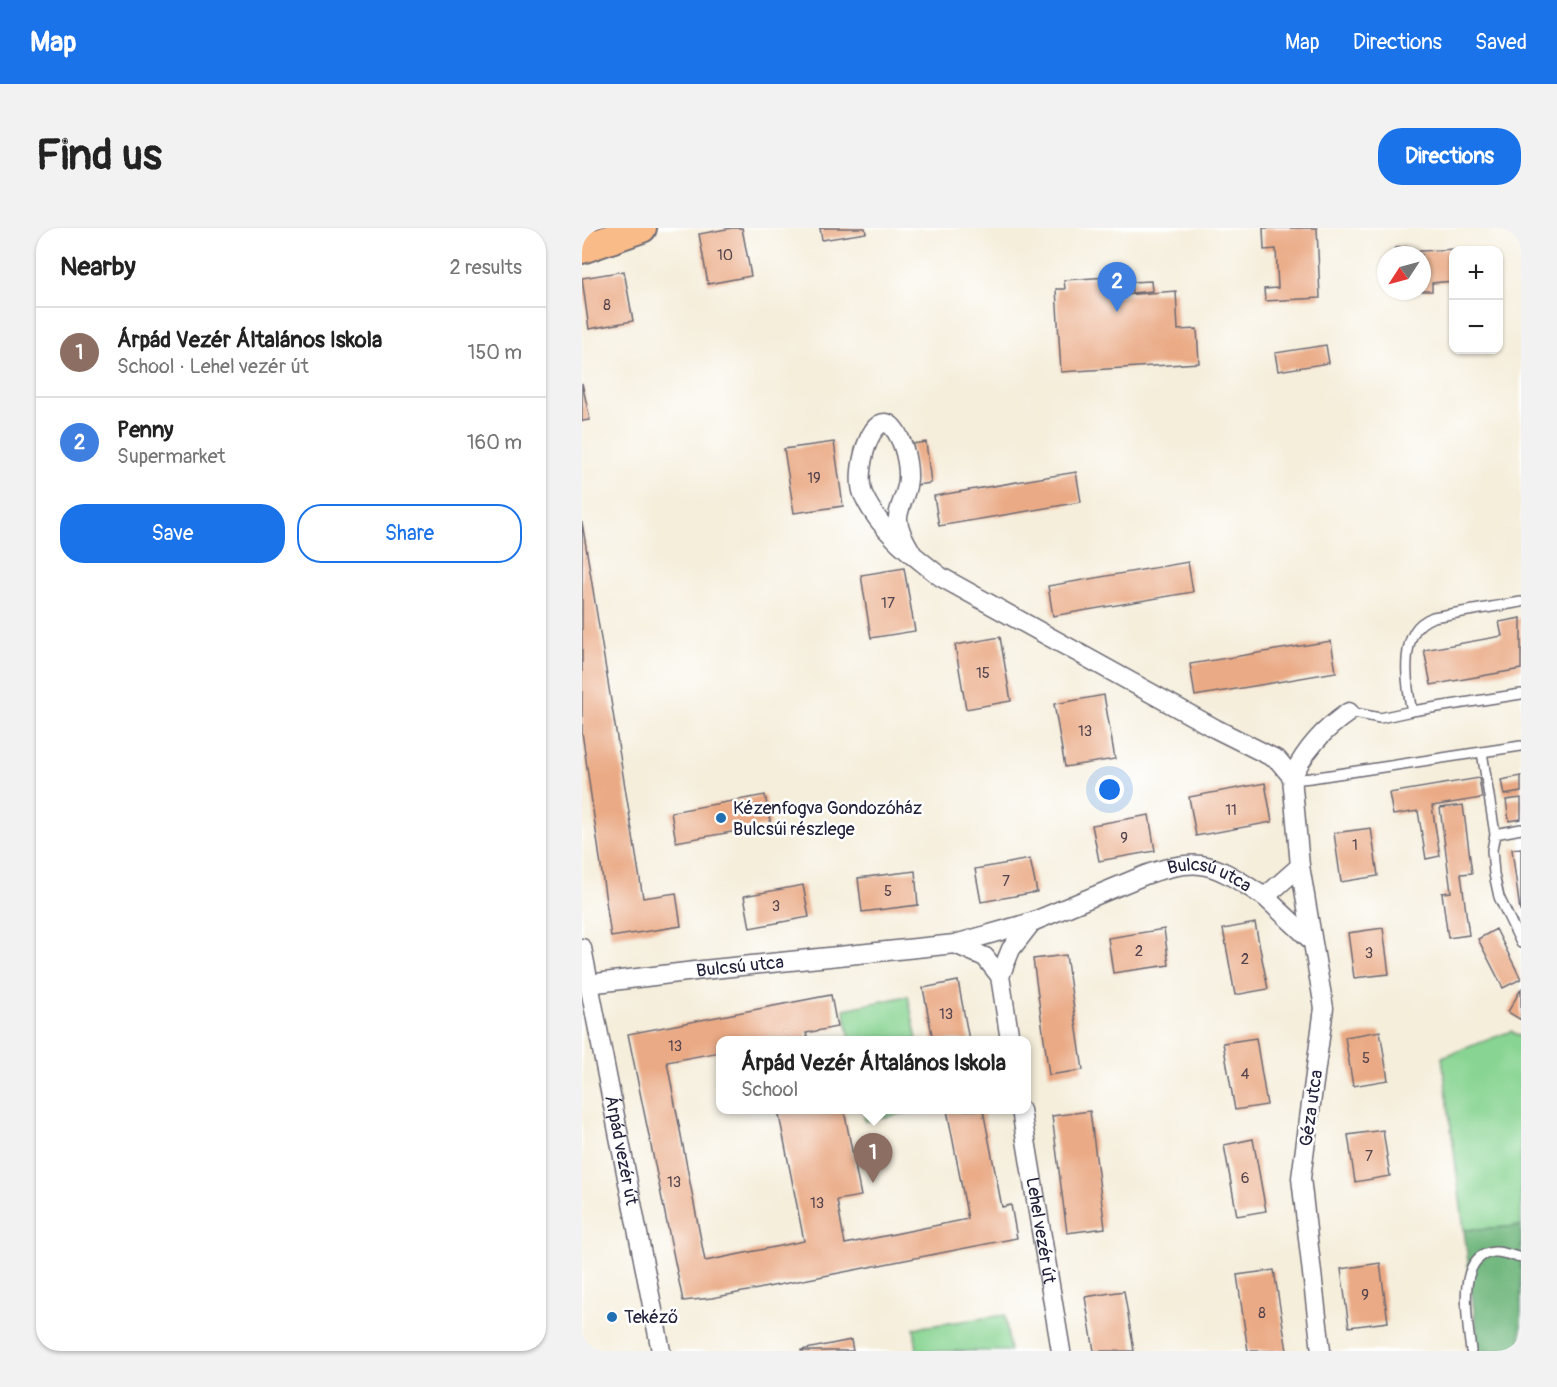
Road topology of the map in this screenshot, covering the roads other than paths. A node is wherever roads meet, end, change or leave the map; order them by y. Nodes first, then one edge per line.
1 (642, 228) edge
2 (582, 249) edge
3 (913, 555) junction
4 (1521, 602) edge
5 (1521, 694) edge
6 (1412, 711) junction
7 (1349, 712) joint
8 (1521, 746) edge
9 (1482, 752) junction
10 (1292, 777) junction
11 (1521, 829) edge
12 (1495, 834) junction
13 (1300, 866) junction
14 (1265, 897) junction
15 (1032, 922) junction
16 (1311, 940) junction
17 (1521, 943) edge
18 (955, 944) junction
19 (582, 948) edge
20 (1000, 976) junction
21 (588, 984) junction
22 (1009, 1036) edge
23 (1023, 1114) edge
24 (1521, 1258) edge
25 (661, 1351) edge
26 (1061, 1351) edge
27 (1320, 1351) edge
28 (1471, 1351) edge

1 - 2 main road
3 - 3 street
3 - 10 street
4 - 6 lane
5 - 6 lane
6 - 7 lane
7 - 10 street
8 - 9 lane
9 - 10 lane
9 - 12 lane
10 - 13 street
11 - 12 lane
12 - 17 lane
13 - 14 street, Bulcsú utca
13 - 16 street, Géza utca
14 - 15 street, Bulcsú utca
14 - 16 street
15 - 18 street, Bulcsú utca
15 - 20 street
16 - 27 street, Géza utca
18 - 20 street
18 - 21 street, Bulcsú utca
19 - 21 street, Árpád vezér út
20 - 22 street
21 - 25 street, Árpád vezér út
23 - 26 street, Lehel vezér út
24 - 28 lane

